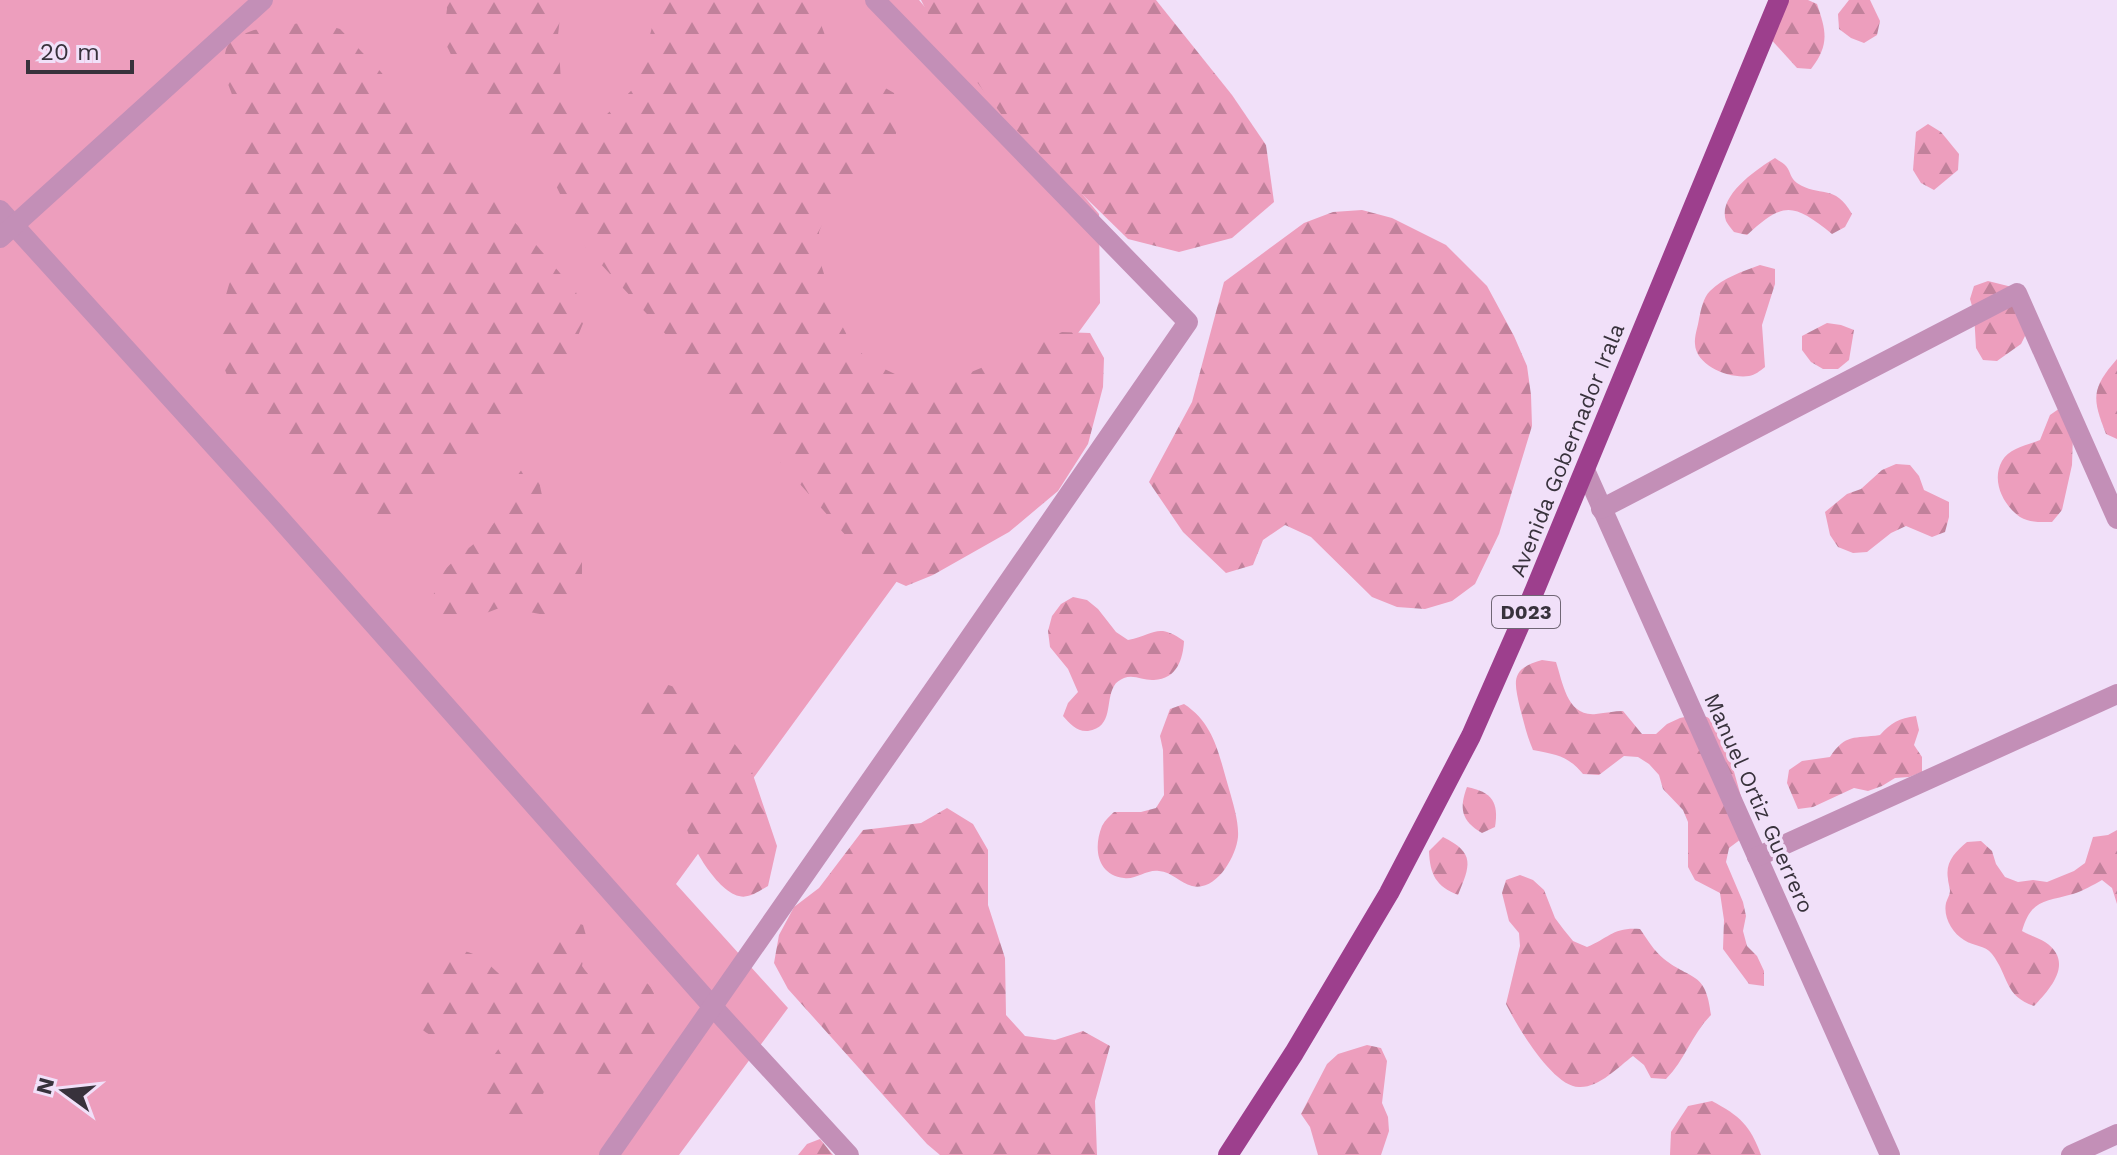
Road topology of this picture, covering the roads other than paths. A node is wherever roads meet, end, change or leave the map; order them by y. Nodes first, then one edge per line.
1 (263, 0) edge
2 (875, 0) edge
3 (1779, 0) edge
4 (5, 224) edge
5 (1585, 470) junction
6 (1601, 509) junction
7 (2117, 519) edge
8 (2117, 694) edge
9 (1757, 857) junction
10 (713, 1007) junction
11 (2117, 1134) edge
12 (609, 1155) edge
13 (849, 1155) edge
14 (1228, 1155) edge
15 (1890, 1155) edge
16 (2071, 1155) edge

1 - 4 street
2 - 10 street
3 - 5 main road, Avenida Gobernador Irala / D023
4 - 10 street
5 - 6 street, Manuel Ortiz Guerrero
5 - 14 main road, Avenida Gobernador Irala / D023
6 - 7 street
6 - 9 street, Manuel Ortiz Guerrero
8 - 9 street
9 - 15 street, Manuel Ortiz Guerrero
10 - 12 street
10 - 13 street
11 - 16 street

